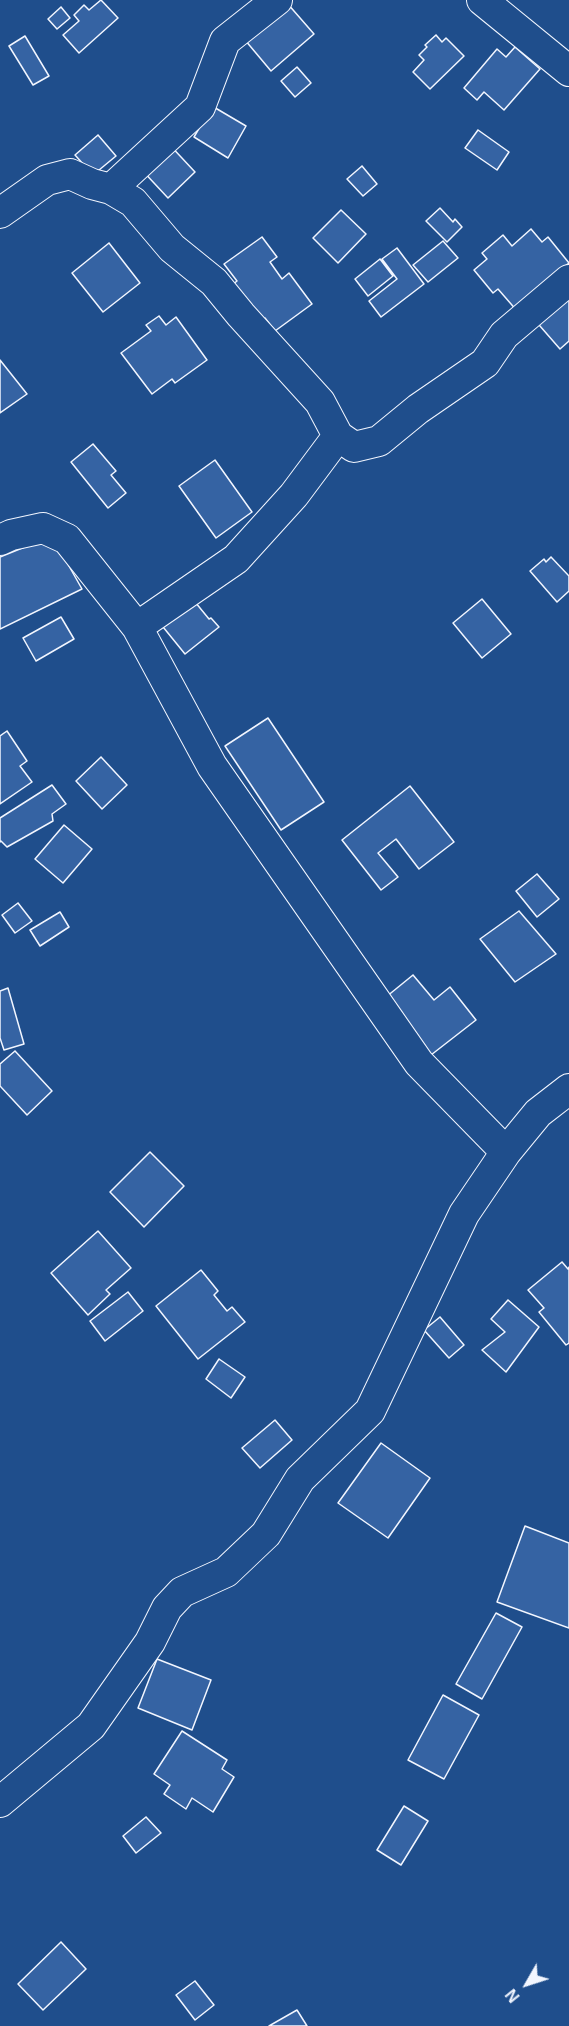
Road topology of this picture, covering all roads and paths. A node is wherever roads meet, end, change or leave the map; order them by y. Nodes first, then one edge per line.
1 (277, 0) edge
2 (482, 0) edge
3 (569, 71) edge
4 (111, 189) junction
5 (0, 213) edge
6 (569, 280) edge
7 (338, 436) junction
8 (0, 540) edge
9 (137, 627) junction
10 (569, 1089) edge
11 (506, 1152) junction
12 (0, 1802) edge

1 - 4 street
2 - 3 street
4 - 5 street
4 - 7 street
6 - 7 street
7 - 9 street
8 - 9 street
9 - 11 street
10 - 11 street
11 - 12 street

